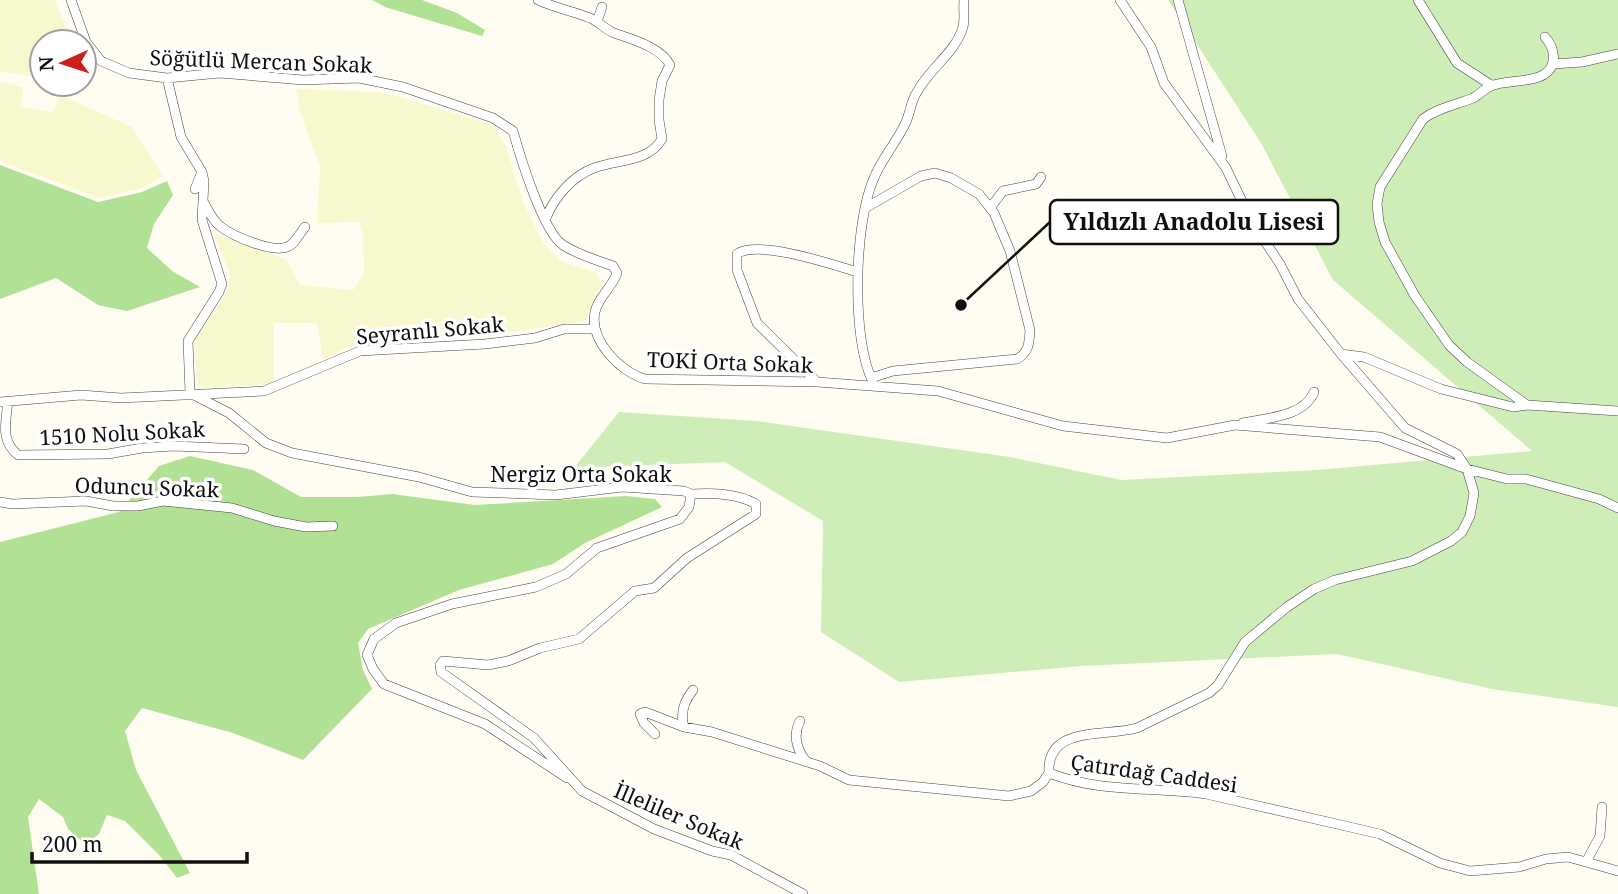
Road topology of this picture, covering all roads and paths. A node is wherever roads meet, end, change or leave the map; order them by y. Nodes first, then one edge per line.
1 (71, 0) edge
2 (538, 0) edge
3 (964, 0) edge
4 (1120, 0) edge
5 (1178, 0) edge
6 (1419, 0) edge
7 (601, 7) dead end
8 (597, 22) junction
9 (1545, 37) dead end
10 (1618, 54) edge
11 (1553, 64) junction
12 (166, 78) junction
13 (1491, 85) junction
14 (1226, 168) junction
15 (202, 172) junction
16 (1041, 177) dead end
17 (195, 189) dead end
18 (204, 202) junction
19 (867, 206) junction
20 (990, 208) junction
21 (545, 218) junction
22 (305, 228) dead end
23 (858, 272) junction
24 (594, 329) junction
25 (1341, 354) junction
26 (817, 382) junction
27 (873, 383) junction
28 (1314, 392) dead end
29 (190, 393) junction
30 (4, 401) edge
31 (1527, 405) junction
32 (1618, 411) edge
33 (1235, 425) junction
34 (244, 449) dead end
35 (1467, 469) junction
36 (691, 494) junction
37 (0, 502) edge
38 (1618, 510) edge
39 (333, 526) dead end
40 (693, 690) dead end
41 (800, 721) dead end
42 (684, 727) junction
43 (655, 734) dead end
44 (807, 762) junction
45 (1049, 773) junction
46 (567, 778) junction
47 (1602, 807) dead end
48 (1586, 862) junction
49 (1618, 871) edge
50 (803, 894) edge

1 - 12 street, Söğütlü Mercan Sokak
2 - 8 street
3 - 19 street
4 - 14 street
5 - 14 street
6 - 13 street
7 - 8 street
8 - 21 street
9 - 11 street
10 - 11 street
11 - 13 street
12 - 15 street
12 - 21 street, Söğütlü Mercan Sokak
13 - 31 street
14 - 25 street
15 - 17 street
15 - 18 street
16 - 20 street
18 - 22 street
18 - 29 street
19 - 20 street
19 - 23 street
20 - 27 street
21 - 24 street
23 - 26 street
23 - 27 street
24 - 26 street, TOKİ Orta Sokak
24 - 29 street, Seyranlı Sokak
25 - 31 street
25 - 35 street
26 - 27 street, TOKİ Orta Sokak
27 - 33 street
28 - 33 street
29 - 30 street
29 - 36 street, Nergiz Orta Sokak
30 - 34 street, 1510 Nolu Sokak
31 - 32 street
33 - 35 street
35 - 38 street
35 - 45 street, Çatırdağ Caddesi
36 - 46 street, İlleliler Sokak
36 - 46 street, Nergiz Orta Sokak
37 - 39 street, Oduncu Sokak
40 - 42 street
41 - 44 street
42 - 43 street
42 - 44 street
44 - 45 street
45 - 48 street, Çatırdağ Caddesi
46 - 50 street, İlleliler Sokak
47 - 48 street
48 - 49 street, Çatırdağ Caddesi

